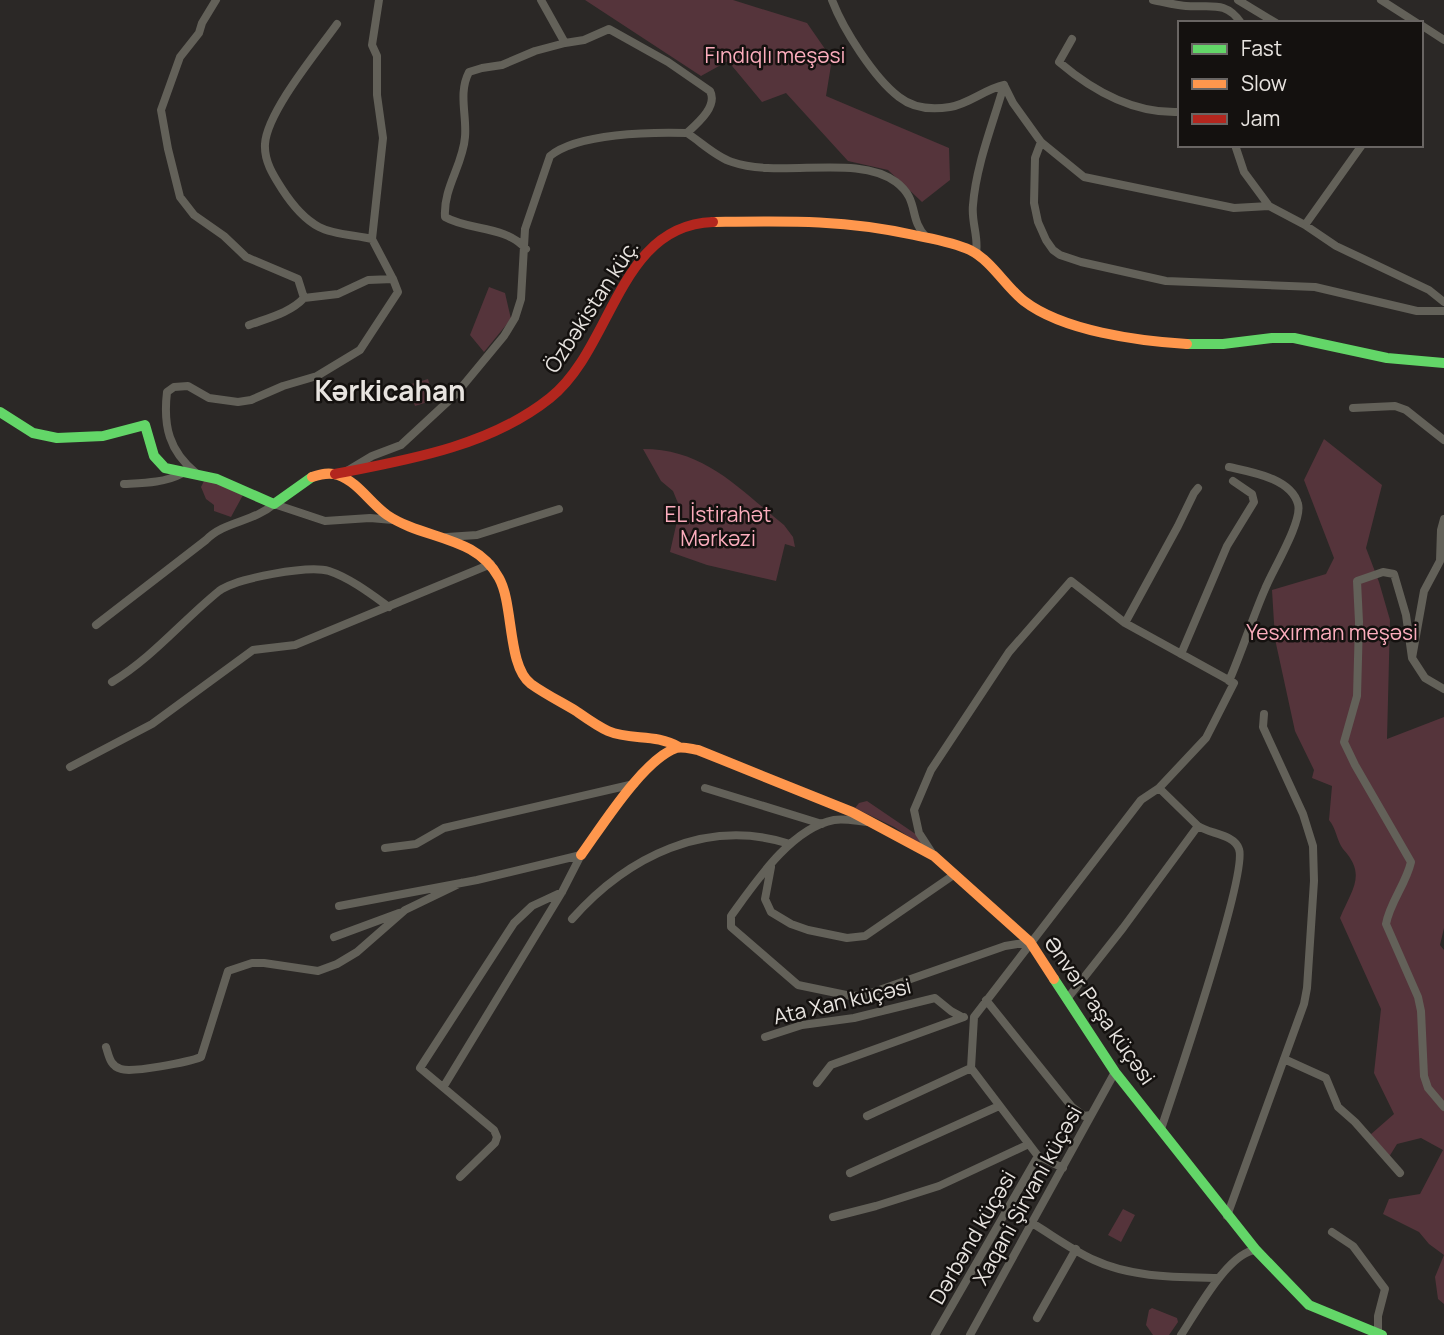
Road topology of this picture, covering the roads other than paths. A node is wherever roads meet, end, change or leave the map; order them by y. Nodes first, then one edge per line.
1 (216, 0) edge
2 (379, 0) edge
3 (541, 0) edge
4 (832, 0) edge
5 (1153, 0) edge
6 (1238, 0) edge
7 (1381, 0) edge
8 (1240, 21) edge
9 (1273, 21) edge
10 (1414, 21) edge
11 (337, 24) dead end
12 (1423, 27) edge
13 (1072, 39) dead end
14 (1444, 40) edge
15 (565, 43) junction
16 (1004, 85) junction
17 (1178, 112) edge
18 (687, 133) junction
19 (1041, 142) junction
20 (1236, 147) edge
21 (1361, 147) edge
22 (1269, 206) junction
23 (1305, 225) junction
24 (926, 237) junction
25 (372, 239) junction
26 (526, 249) junction
27 (976, 253) junction
28 (393, 279) junction
29 (304, 298) junction
30 (1444, 302) edge
31 (1444, 311) edge
32 (249, 325) dead end
33 (1444, 363) edge
34 (1353, 408) dead end
35 (0, 412) edge
36 (1444, 440) edge
37 (1229, 467) dead end
38 (340, 473) junction
39 (181, 474) junction
40 (197, 474) junction
41 (1233, 481) dead end
42 (124, 484) dead end
43 (1198, 488) dead end
44 (274, 504) junction
45 (559, 509) dead end
46 (1444, 519) edge
47 (398, 520) junction
48 (440, 537) junction
49 (491, 564) junction
50 (389, 607) junction
51 (1125, 622) junction
52 (96, 625) dead end
53 (1181, 654) junction
54 (1412, 658) junction
55 (1229, 681) junction
56 (112, 682) dead end
57 (1444, 689) edge
58 (1264, 714) dead end
59 (679, 747) junction
60 (71, 767) dead end
61 (634, 784) junction
62 (705, 788) dead end
63 (1159, 788) junction
64 (877, 823) junction
65 (822, 824) junction
66 (1198, 826) junction
67 (790, 844) junction
68 (384, 848) dead end
69 (581, 855) junction
70 (934, 856) junction
71 (771, 866) junction
72 (955, 874) junction
73 (461, 883) junction
74 (562, 892) junction
75 (339, 906) dead end
76 (405, 911) junction
77 (572, 919) dead end
78 (334, 937) dead end
79 (1030, 942) junction
80 (1067, 999) junction
81 (986, 1000) junction
82 (962, 1017) junction
83 (974, 1017) junction
84 (765, 1037) dead end
85 (106, 1047) dead end
86 (1284, 1059) junction
87 (971, 1068) junction
88 (1115, 1072) junction
89 (817, 1083) dead end
90 (444, 1086) junction
91 (999, 1106) junction
92 (1444, 1107) edge
93 (1091, 1115) junction
94 (867, 1116) dead end
95 (1161, 1129) junction
96 (1029, 1144) junction
97 (1038, 1156) junction
98 (1063, 1168) junction
99 (849, 1173) dead end
100 (1400, 1173) dead end
101 (460, 1177) dead end
102 (1227, 1216) junction
103 (833, 1217) dead end
104 (1032, 1223) junction
105 (1332, 1232) dead end
106 (1076, 1249) junction
107 (1256, 1250) junction
108 (1219, 1278) junction
109 (1037, 1318) dead end
110 (1380, 1334) edge
111 (935, 1335) edge
112 (970, 1335) edge
113 (1181, 1335) edge

1 - 29 street
2 - 25 street
3 - 15 street
4 - 16 street
5 - 8 street
6 - 9 street
7 - 10 street
11 - 25 street
12 - 14 street
13 - 17 street
15 - 18 street
15 - 26 street
16 - 19 street
16 - 27 street
18 - 24 street
18 - 26 street
19 - 22 street
19 - 31 street
20 - 22 street
21 - 23 street
22 - 23 street
23 - 30 street
24 - 27 street, Özbəkistan küç.
24 - 38 street, Özbəkistan küç.
25 - 28 street
26 - 38 street
27 - 33 street, Özbəkistan küç.
28 - 29 street
28 - 40 street
29 - 32 street
34 - 36 street
35 - 39 street
37 - 55 street
38 - 44 street, Özbəkistan küç.
38 - 47 street
39 - 40 street
39 - 42 street
40 - 44 street
41 - 53 street
43 - 51 street
44 - 47 street
44 - 52 street
45 - 48 street
46 - 54 street
47 - 48 street
48 - 49 street
49 - 50 street
49 - 59 street, Ənvər Paşa küçəsi
50 - 56 street
50 - 60 street
51 - 53 street
51 - 70 street
53 - 55 street
54 - 57 street
54 - 92 street
55 - 63 street
58 - 86 street
59 - 61 street
59 - 64 street, Ənvər Paşa küçəsi
61 - 68 street
61 - 69 street
62 - 65 street
63 - 66 street
63 - 79 street
64 - 65 street
64 - 70 street, Ənvər Paşa küçəsi
65 - 67 street
66 - 80 street
66 - 95 street
67 - 71 street
67 - 77 street
69 - 73 street
69 - 74 street
70 - 72 street, Ənvər Paşa küçəsi
71 - 72 street
71 - 79 street
72 - 79 street, Ənvər Paşa küçəsi
73 - 75 street
73 - 76 street
74 - 90 street
74 - 90 street
76 - 78 street
76 - 85 street
79 - 80 street, Ənvər Paşa küçəsi
79 - 81 street
80 - 88 street, Ənvər Paşa küçəsi
81 - 83 street
81 - 93 street
82 - 83 street
82 - 84 street, Ata Xan küçəsi
82 - 89 street
83 - 87 street
86 - 100 street
86 - 102 street
87 - 91 street
87 - 94 street
88 - 93 street, Xaqani Şirvani küçəsi
88 - 95 street, Ənvər Paşa küçəsi
90 - 101 street
91 - 96 street
91 - 99 street
93 - 98 street, Xaqani Şirvani küçəsi
95 - 102 street, Ənvər Paşa küçəsi
96 - 97 street
96 - 103 street
97 - 98 street
97 - 111 street, Dərbənd küçəsi
98 - 104 street, Xaqani Şirvani küçəsi
102 - 107 street, Ənvər Paşa küçəsi
104 - 106 street
104 - 112 street, Xaqani Şirvani küçəsi
105 - 110 street
106 - 108 street
106 - 109 street
107 - 108 street
107 - 110 street, Ənvər Paşa küçəsi
108 - 113 street

